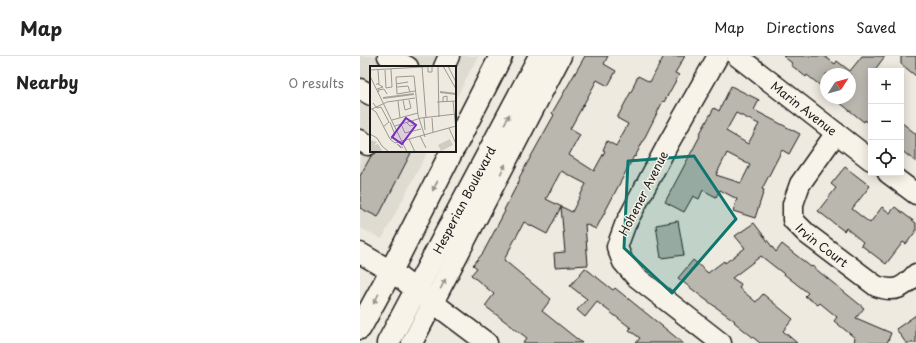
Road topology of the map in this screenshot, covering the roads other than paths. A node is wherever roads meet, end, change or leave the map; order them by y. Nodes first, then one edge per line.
1 (388, 56) edge
2 (449, 56) edge
3 (501, 56) edge
4 (540, 56) edge
5 (561, 56) edge
6 (718, 56) edge
7 (738, 56) edge
8 (406, 66) edge
9 (444, 66) edge
10 (360, 89) edge
11 (370, 94) edge
12 (836, 133) junction
13 (456, 144) edge
14 (451, 152) edge
15 (868, 158) edge
16 (892, 176) edge
17 (916, 194) edge
18 (360, 253) edge
19 (391, 271) junction
20 (916, 274) edge
21 (425, 296) junction
22 (360, 328) edge
23 (388, 343) edge
24 (412, 343) edge
25 (487, 343) edge
26 (721, 343) edge

1 - 8 street
2 - 9 street
3 - 13 main road
21 -> 4 main road, Hesperian Boulevard
21 -> 5 street, Hesperian Boulevard
6 - 26 street, Hohener Avenue
7 - 12 street, Marin Avenue
10 - 11 street
12 - 15 street, Marin Avenue
12 - 20 street, Irvin Court
14 -> 19 main road
16 - 17 street
18 - 19 street
19 - 21 street
19 -> 22 main road
21 - 23 main road, Hesperian Boulevard
21 - 24 street, Hesperian Boulevard
21 - 25 street

